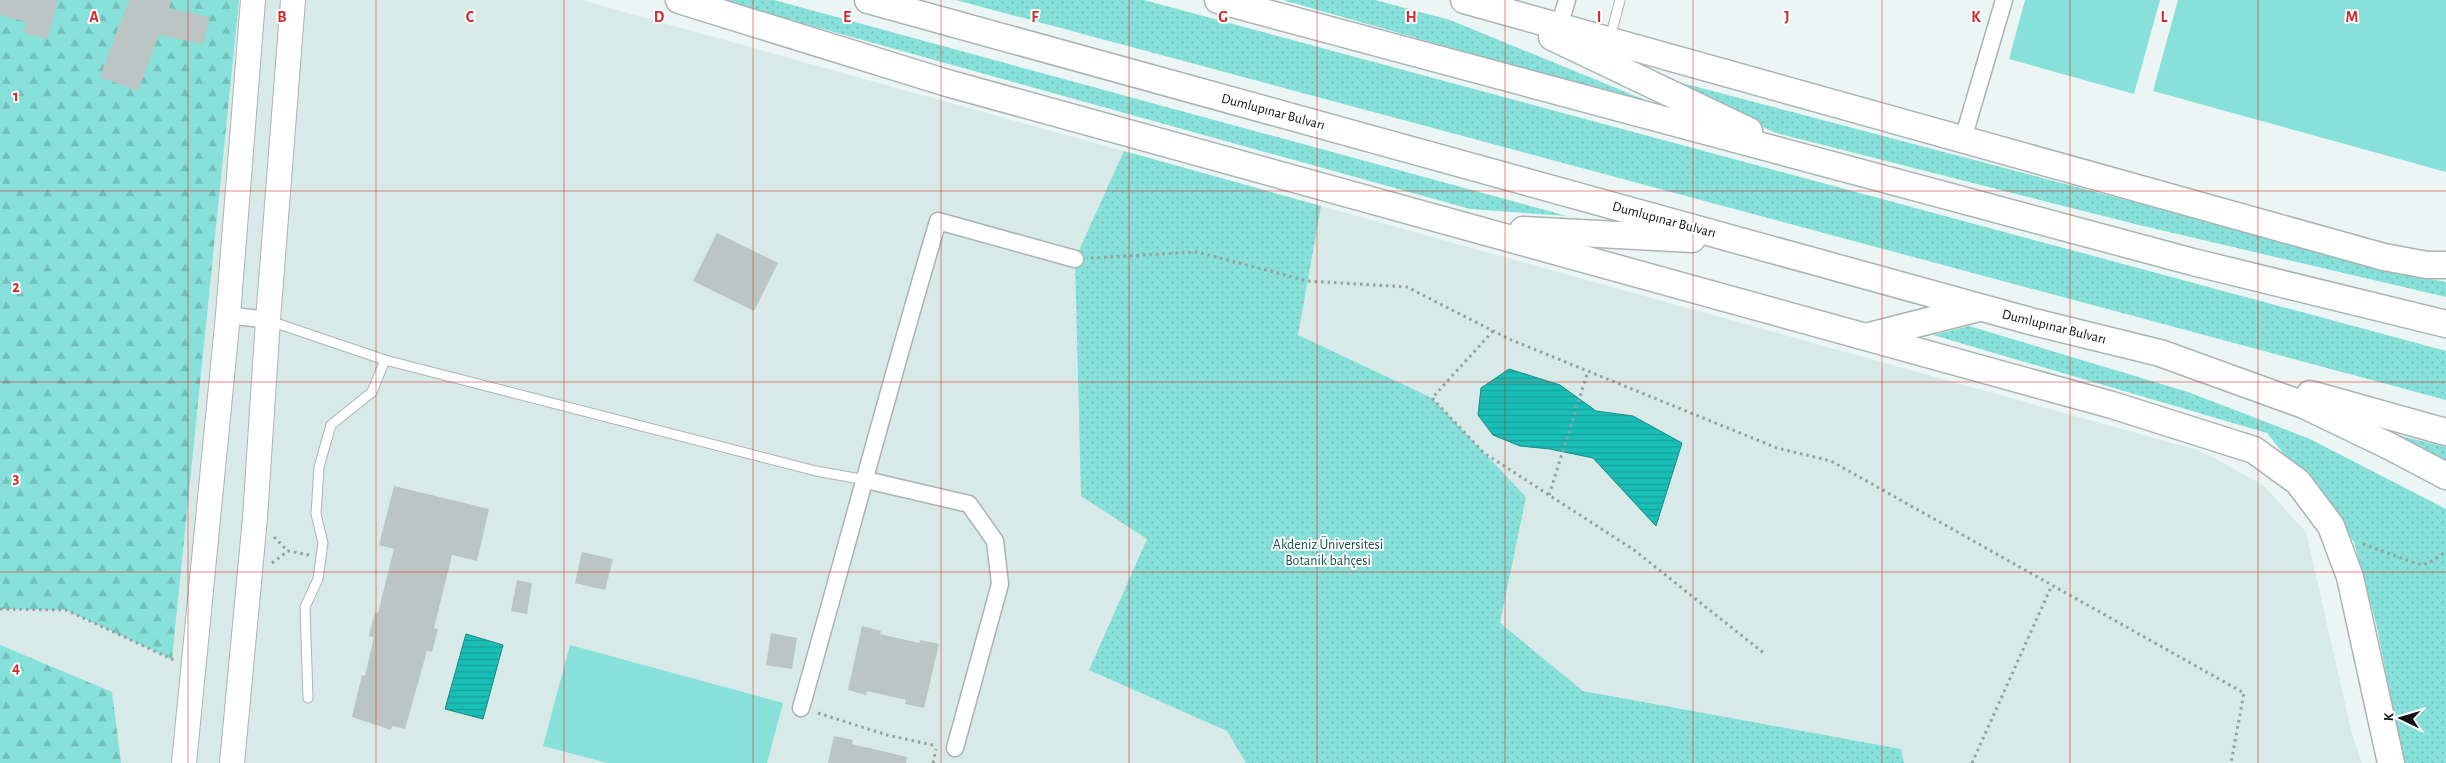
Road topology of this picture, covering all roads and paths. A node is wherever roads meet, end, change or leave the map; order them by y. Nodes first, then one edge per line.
1 (254, 0) edge
2 (294, 0) edge
3 (679, 0) edge
4 (868, 0) edge
5 (1218, 0) edge
6 (1567, 0) edge
7 (1620, 0) edge
8 (2004, 0) edge
9 (1476, 3) edge
10 (1560, 26) junction
11 (1609, 40) junction
12 (1962, 139) junction
13 (1807, 159) junction
14 (1475, 228) junction
15 (1740, 241) junction
16 (1075, 259) joint
17 (2446, 265) edge
18 (2338, 296) junction
19 (1980, 307) junction
20 (2446, 309) edge
21 (228, 315) junction
22 (268, 320) junction
23 (2446, 324) edge
24 (1493, 331) junction
25 (1868, 336) junction
26 (2160, 353) junction
27 (385, 360) junction
28 (1588, 371) junction
29 (2439, 428) edge
30 (2446, 476) edge
31 (866, 480) junction
32 (1550, 495) junction
33 (2334, 534) junction
34 (2446, 552) edge
35 (321, 558) junction
36 (249, 579) junction
37 (2052, 585) junction
38 (0, 609) edge
39 (1765, 654) dead end
40 (193, 667) junction
41 (308, 698) dead end
42 (801, 708) joint
43 (937, 746) junction
44 (955, 748) joint
45 (184, 763) edge
46 (232, 763) edge
47 (933, 763) edge
48 (1972, 763) edge
49 (2230, 763) edge
50 (2391, 763) edge

1 - 21 street
2 - 22 street
3 - 14 main road
4 - 15 main road, Dumlupınar Bulvarı
5 - 13 main road
6 - 10 street
7 - 11 lane
8 - 12 street
9 - 10 main road
9 - 13 main road
10 - 11 main road
11 - 12 main road
12 - 17 main road
13 - 18 main road
14 - 15 main road
14 - 25 main road
15 - 19 main road, Dumlupınar Bulvarı
16 - 24 path
16 - 31 street
18 - 20 main road
18 - 23 main road
19 - 25 main road
19 - 26 main road, Dumlupınar Bulvarı
21 - 22 street
21 - 40 street
22 - 27 lane
22 - 36 street
24 - 28 path
24 - 32 path
25 - 33 main road
26 - 29 main road
26 - 30 main road, Dumlupınar Bulvarı
27 - 31 lane
27 - 35 lane
28 - 32 path
28 - 37 path
31 - 42 street
31 - 44 street
32 - 39 path
33 - 34 path
33 - 50 main road
35 - 36 path
35 - 41 lane
36 - 46 street
37 - 48 path
37 - 49 path
38 - 40 path
40 - 45 street
42 - 43 path
43 - 44 path
43 - 47 path

